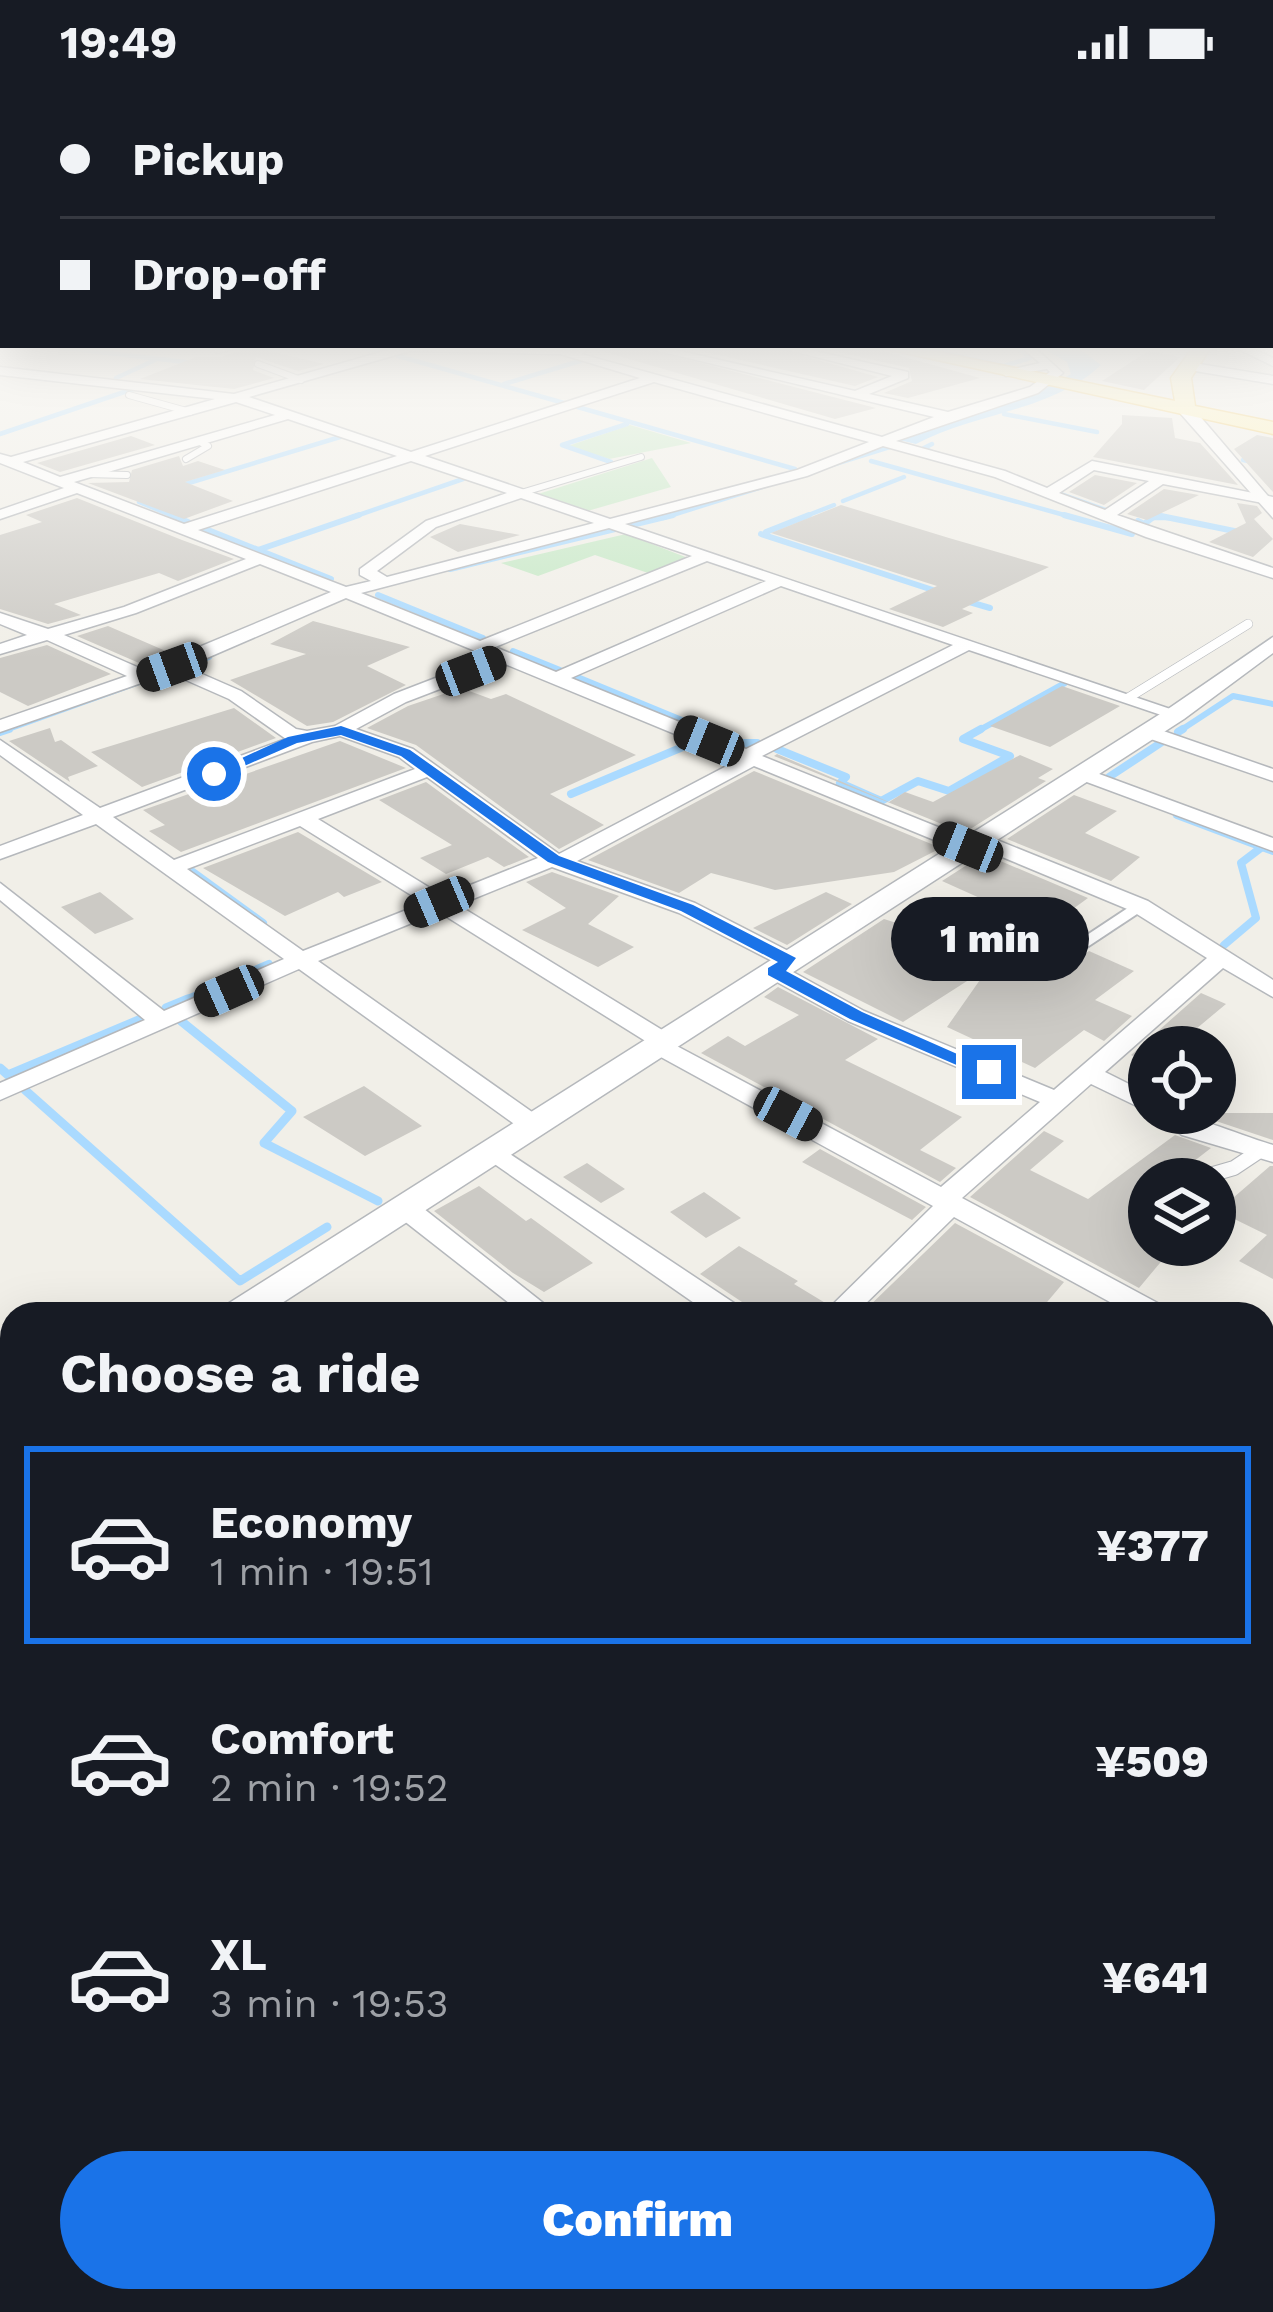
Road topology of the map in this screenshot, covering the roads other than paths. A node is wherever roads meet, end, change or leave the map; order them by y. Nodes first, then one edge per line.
1 (44, 451) edge
2 (169, 451) edge
3 (200, 451) edge
4 (397, 451) edge
5 (428, 451) edge
6 (863, 451) edge
7 (923, 451) edge
8 (1220, 451) edge
9 (412, 456) junction
10 (641, 458) dead end
11 (186, 459) dead end
12 (6, 461) edge
13 (127, 475) dead end
14 (1161, 479) junction
15 (84, 480) junction
16 (1049, 493) junction
17 (521, 494) junction
18 (1269, 504) edge
19 (0, 515) edge
20 (1106, 516) junction
21 (621, 528) junction
22 (185, 529) junction
23 (706, 556) junction
24 (259, 559) junction
25 (1273, 573) edge
26 (383, 581) junction
27 (780, 581) junction
28 (354, 595) junction
29 (0, 618) edge
30 (1248, 624) dead end
31 (45, 635) junction
32 (968, 644) junction
33 (1273, 644) edge
34 (480, 647) junction
35 (0, 649) edge
36 (506, 657) junction
37 (179, 670) junction
38 (144, 677) junction
39 (556, 678) junction
40 (1128, 698) junction
41 (1176, 714) junction
42 (0, 726) edge
43 (341, 730) junction
44 (1149, 732) junction
45 (307, 737) junction
46 (0, 746) edge
47 (750, 758) junction
48 (429, 770) junction
49 (1083, 774) junction
50 (1273, 775) edge
51 (91, 814) junction
52 (302, 818) junction
53 (974, 843) junction
54 (1273, 845) edge
55 (0, 853) edge
56 (556, 860) junction
57 (168, 869) junction
58 (0, 889) edge
59 (439, 902) junction
60 (1140, 906) junction
61 (1070, 953) dead end
62 (1222, 957) junction
63 (298, 961) junction
64 (782, 966) junction
65 (1273, 990) edge
66 (161, 1021) junction
67 (660, 1042) junction
68 (1089, 1073) junction
69 (0, 1092) edge
70 (1128, 1093) edge
71 (1057, 1100) junction
72 (533, 1125) junction
73 (1206, 1134) edge
74 (492, 1150) junction
75 (1265, 1153) edge
76 (1236, 1167) edge
77 (948, 1201) junction
78 (404, 1207) junction
79 (258, 1302) edge
80 (527, 1302) edge
81 (713, 1302) edge
82 (850, 1302) edge
83 (1134, 1302) edge

1 - 12 street
2 - 15 street
3 - 11 lane
4 - 9 street
5 - 9 street
6 - 21 street
7 - 16 street
8 - 18 street
9 - 17 street
9 - 22 street
10 - 17 lane
12 - 15 street
13 - 15 lane
14 - 16 street
14 - 18 street
14 - 20 street
15 - 19 street
15 - 22 street
16 - 20 street
17 - 21 street
17 - 26 street
20 - 25 street
21 - 23 street
21 - 26 street
22 - 24 street
23 - 27 street
23 - 34 street
24 - 28 street
24 - 31 street
26 - 28 street
27 - 32 street
27 - 39 street
28 - 34 street
28 - 37 street
29 - 31 street
30 - 40 lane
31 - 35 street
31 - 38 street
32 - 40 street
32 - 47 street
33 - 41 street
34 - 36 street
36 - 39 street
36 - 43 street
37 - 38 street
37 - 45 street
38 - 42 street
39 - 47 street
40 - 41 street
41 - 44 street
43 - 45 street
43 - 48 street
44 - 49 street
44 - 50 street
45 - 51 street
46 - 51 street
47 - 53 street
47 - 56 street
48 - 52 street
48 - 56 street
49 - 53 street
49 - 54 street
51 - 55 street
51 - 57 street
52 - 57 street
52 - 59 street
53 - 60 street
53 - 64 street
56 - 59 street
56 - 64 street
57 - 63 street
58 - 66 street
59 - 63 street
59 - 67 street
60 - 61 lane
60 - 62 street
62 - 65 street
62 - 68 street
63 - 66 street
63 - 72 street
64 - 67 street
64 - 71 street
66 - 69 street
67 - 72 street
67 - 77 street
68 - 70 street
68 - 71 street
71 - 77 street
72 - 74 street
73 - 75 street
74 - 78 street
74 - 81 street
75 - 76 lane
77 - 82 street
77 - 83 street
78 - 79 street
78 - 80 street

